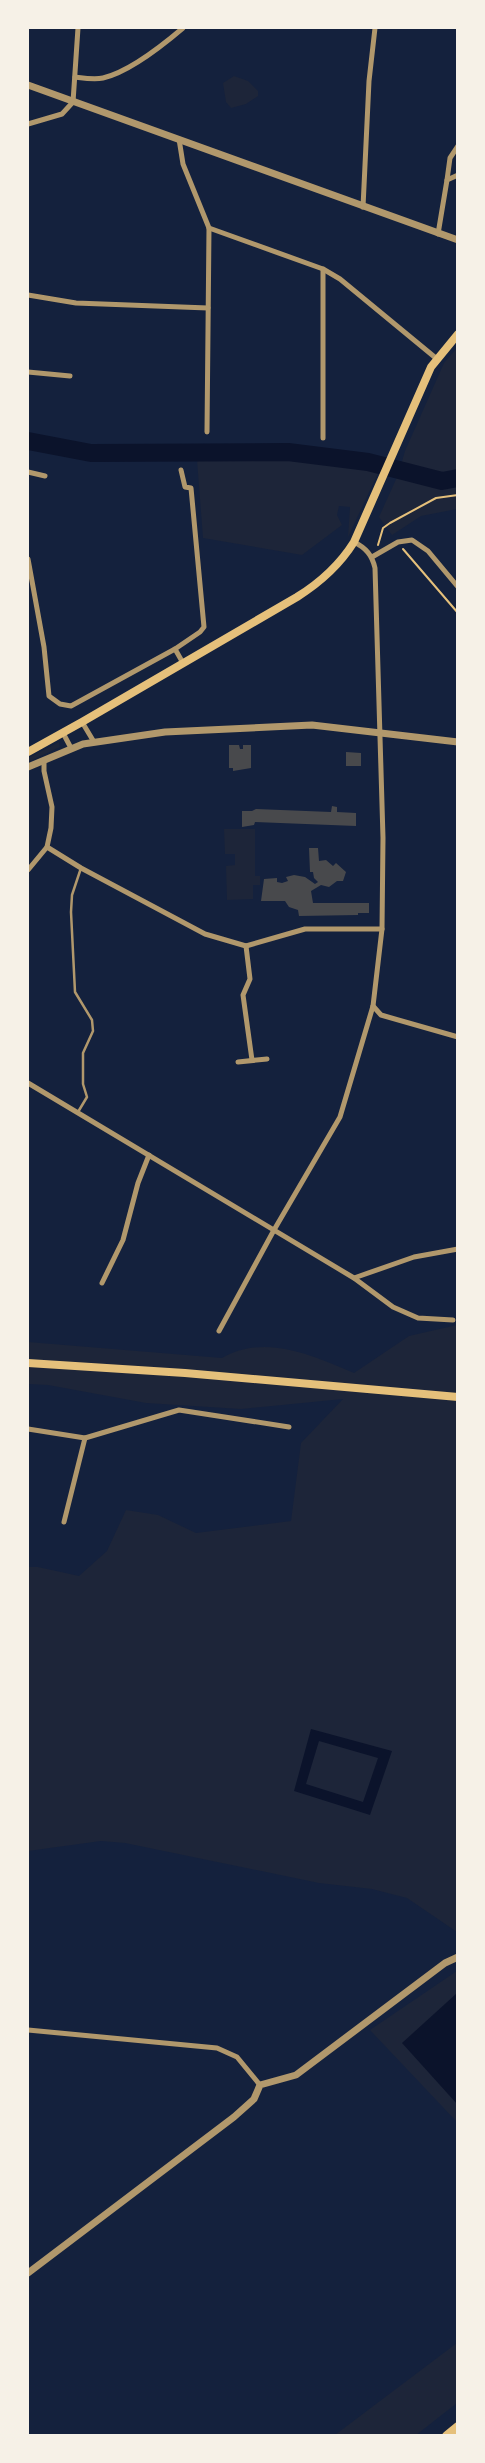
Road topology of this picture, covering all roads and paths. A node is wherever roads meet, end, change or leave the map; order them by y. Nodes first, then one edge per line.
1 (78, 28) edge
2 (183, 28) edge
3 (375, 28) edge
4 (75, 77) junction
5 (28, 85) edge
6 (73, 102) junction
7 (28, 124) edge
8 (179, 139) junction
9 (458, 146) edge
10 (458, 176) edge
11 (447, 180) junction
12 (363, 207) junction
13 (209, 228) junction
14 (438, 234) junction
15 (458, 240) edge
16 (324, 269) junction
17 (28, 295) edge
18 (208, 308) junction
19 (458, 334) edge
20 (436, 359) junction
21 (28, 372) edge
22 (70, 376) dead end
23 (207, 432) dead end
24 (323, 438) dead end
25 (181, 470) dead end
26 (28, 472) edge
27 (45, 476) dead end
28 (458, 495) edge
29 (380, 538) dead end
30 (354, 542) junction
31 (394, 544) junction
32 (372, 557) junction
33 (28, 559) edge
34 (458, 587) edge
35 (458, 613) edge
36 (175, 649) junction
37 (183, 663) junction
38 (82, 722) junction
39 (63, 733) junction
40 (382, 733) junction
41 (94, 742) junction
42 (458, 742) edge
43 (71, 748) junction
44 (28, 752) edge
45 (44, 760) junction
46 (28, 767) edge
47 (47, 848) junction
48 (80, 868) junction
49 (28, 870) edge
50 (382, 929) junction
51 (246, 946) junction
52 (373, 1006) junction
53 (458, 1037) edge
54 (267, 1058) dead end
55 (252, 1060) junction
56 (238, 1062) dead end
57 (28, 1083) edge
58 (78, 1112) junction
59 (149, 1155) junction
60 (274, 1230) junction
61 (458, 1249) edge
62 (354, 1278) junction
63 (102, 1283) dead end
64 (453, 1320) dead end
65 (219, 1331) dead end
66 (28, 1363) edge
67 (458, 1397) edge
68 (290, 1427) dead end
69 (28, 1429) edge
70 (85, 1438) junction
71 (64, 1522) dead end
72 (458, 1957) edge
73 (28, 2030) edge
74 (260, 2085) junction
75 (28, 2273) edge
76 (458, 2427) edge
77 (447, 2436) edge

1 - 4 street
2 - 4 street
3 - 12 street
4 - 6 street
5 - 6 street
6 - 7 street
6 - 8 street
8 - 12 street
8 - 13 street
9 - 11 street
10 - 11 street
11 - 14 street
12 - 14 street
13 - 16 street
13 - 18 street
14 - 15 street
16 - 20 street
16 - 24 street
17 - 18 street
18 - 23 street
19 - 20 main road
20 - 30 main road
21 - 22 street
25 - 36 street
26 - 27 street
28 - 29 path
30 - 32 street
30 - 37 main road
31 - 32 street
31 - 34 street
31 - 35 path
32 - 40 street
33 - 36 street
36 - 37 street
37 - 38 main road
38 - 39 main road
38 - 41 street
39 - 43 street
39 - 44 main road
40 - 41 street
40 - 42 street
40 - 50 street
41 - 43 street
43 - 45 street
45 - 46 street
45 - 47 street
47 - 48 street
47 - 49 street
48 - 51 street
48 - 58 lane
50 - 51 street
50 - 52 street
51 - 55 street
52 - 53 street
52 - 60 street
54 - 55 street
55 - 56 street
57 - 58 street
58 - 59 street
59 - 60 street
59 - 63 street
60 - 62 street
60 - 65 street
61 - 62 street
62 - 64 street
66 - 67 main road
68 - 70 street
69 - 70 street
70 - 71 street
72 - 74 street
73 - 74 street
74 - 75 street
76 - 77 highway

